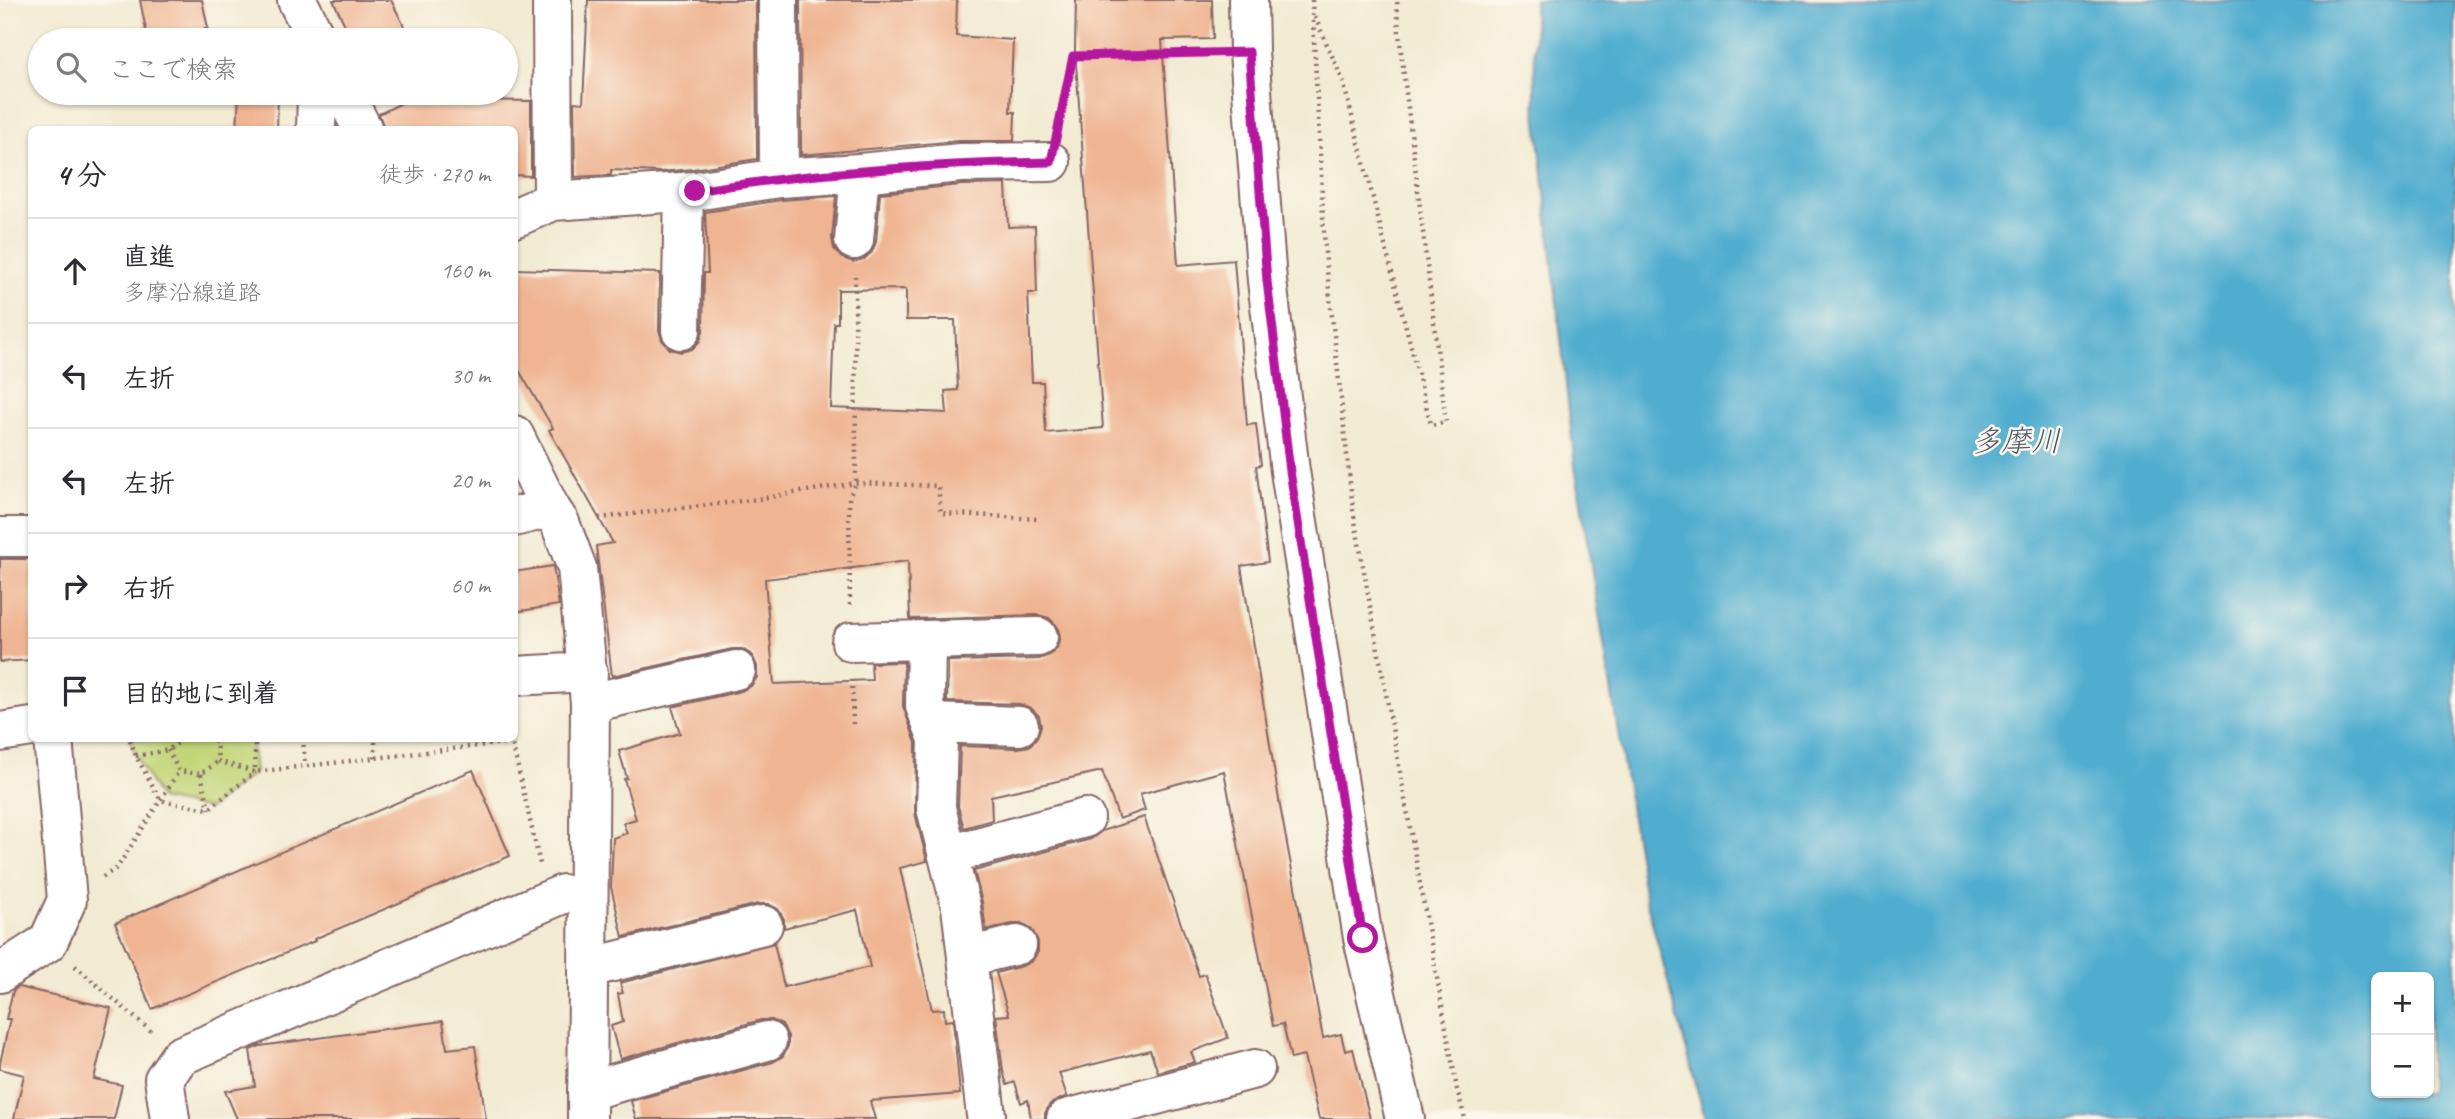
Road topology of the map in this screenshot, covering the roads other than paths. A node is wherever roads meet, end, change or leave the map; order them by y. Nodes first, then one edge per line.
1 (296, 0) edge
2 (552, 0) edge
3 (778, 0) edge
4 (1248, 0) edge
5 (311, 28) edge
6 (317, 105) edge
7 (350, 105) edge
8 (316, 126) edge
9 (361, 126) edge
10 (1051, 162) road end
11 (860, 173) junction
12 (779, 178) junction
13 (690, 191) junction
14 (553, 201) junction
15 (518, 216) edge
16 (854, 240) road end
17 (681, 330) dead end
18 (518, 447) edge
19 (541, 516) edge
20 (0, 537) edge
21 (28, 537) edge
22 (1038, 637) dead end
23 (926, 640) junction
24 (851, 642) dead end
25 (736, 670) dead end
26 (518, 677) edge
27 (589, 687) junction
28 (932, 723) junction
29 (1019, 726) dead end
30 (28, 728) edge
31 (0, 732) edge
32 (53, 742) edge
33 (1085, 818) dead end
34 (948, 855) junction
35 (563, 894) road end
36 (763, 925) dead end
37 (1017, 945) dead end
38 (967, 957) junction
39 (587, 968) junction
40 (0, 973) edge
41 (767, 1041) dead end
42 (1255, 1069) dead end
43 (587, 1105) edge
44 (986, 1118) edge
45 (170, 1119) edge
46 (1066, 1119) edge
47 (1405, 1119) edge

1 - 5 street
2 - 14 street
3 - 12 street
4 - 47 street
6 - 8 street
7 - 9 street
10 - 11 street
11 - 12 street
11 - 16 street
12 - 13 street
13 - 14 street
13 - 17 street
14 - 15 street
18 - 19 street
19 - 27 street
20 - 21 street
22 - 23 street
23 - 24 street
23 - 28 street
25 - 27 street
26 - 27 street
27 - 39 street
28 - 29 street
28 - 34 street
30 - 31 street
32 - 40 street
33 - 34 street
34 - 38 street
35 - 45 street
36 - 39 street
37 - 38 street
38 - 44 street
39 - 43 street
41 - 43 street
42 - 46 street

